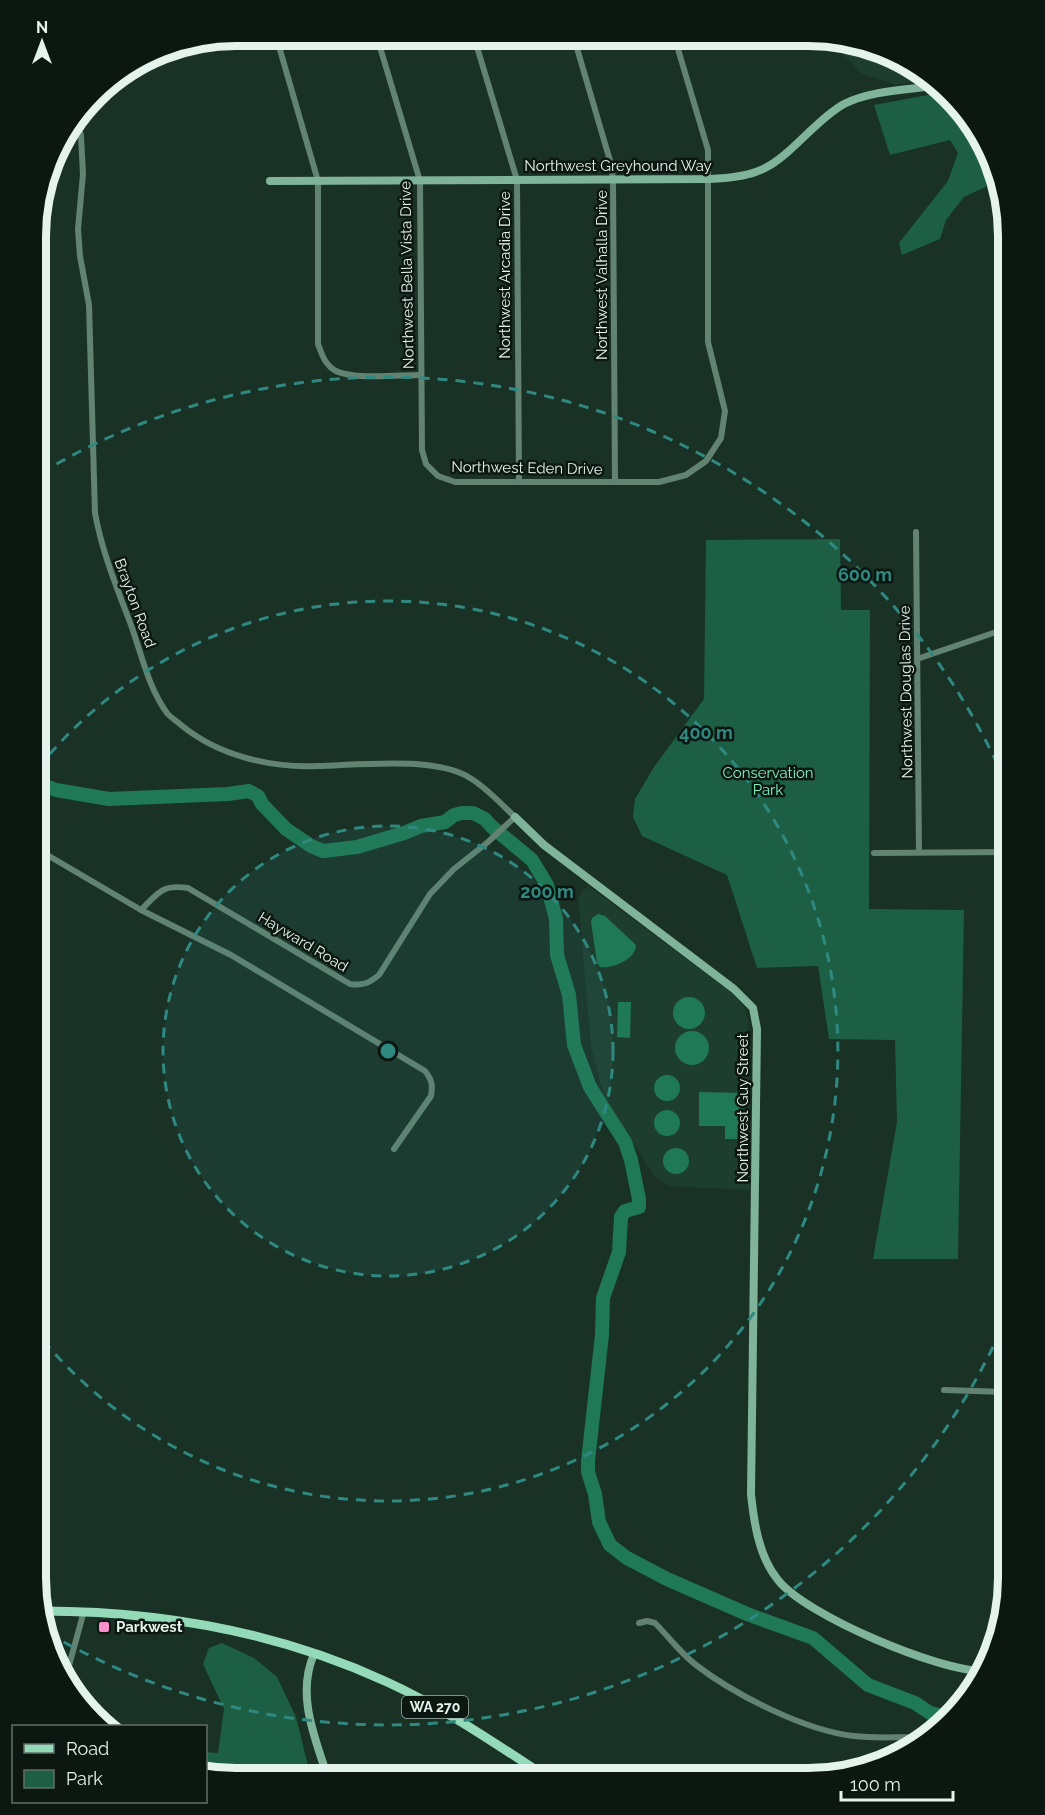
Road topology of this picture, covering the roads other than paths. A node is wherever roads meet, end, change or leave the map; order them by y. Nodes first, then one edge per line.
1 (279, 47) edge
2 (380, 47) edge
3 (477, 47) edge
4 (577, 47) edge
5 (677, 47) edge
6 (925, 87) edge
7 (80, 130) edge
8 (708, 179) junction
9 (517, 180) junction
10 (613, 180) junction
11 (270, 181) dead end
12 (318, 181) junction
13 (420, 181) junction
14 (421, 375) junction
15 (438, 476) joint
16 (519, 482) junction
17 (615, 482) junction
18 (916, 532) dead end
19 (999, 631) edge
20 (917, 659) junction
21 (514, 817) junction
22 (919, 852) junction
23 (999, 852) edge
24 (874, 853) dead end
25 (46, 854) edge
26 (141, 910) junction
27 (394, 1149) dead end
28 (944, 1390) dead end
29 (998, 1392) edge
30 (50, 1611) edge
31 (84, 1611) junction
32 (639, 1623) dead end
33 (314, 1654) junction
34 (69, 1667) edge
35 (975, 1670) edge
36 (911, 1738) edge
37 (325, 1768) edge
38 (533, 1768) edge

1 - 12 street
2 - 13 street, Northwest Bella Vista Drive
3 - 9 street, Northwest Arcadia Drive
4 - 10 street, Northwest Valhalla Drive
5 - 8 street, Northwest Eden Drive
6 - 8 street, Northwest Greyhound Way
7 - 21 street, Brayton Road
8 - 10 street, Northwest Greyhound Way
8 - 17 street, Northwest Eden Drive
9 - 10 street, Northwest Greyhound Way
9 - 13 street, Northwest Greyhound Way
9 - 16 street, Northwest Arcadia Drive
10 - 17 street, Northwest Valhalla Drive
11 - 12 street, Northwest Greyhound Way
12 - 13 street, Northwest Greyhound Way
12 - 14 street
13 - 14 street, Northwest Bella Vista Drive
14 - 15 street, Northwest Bella Vista Drive
15 - 16 street, Northwest Eden Drive
16 - 17 street, Northwest Eden Drive
18 - 20 street, Northwest Douglas Drive
19 - 20 street
20 - 22 street, Northwest Douglas Drive
21 - 26 street, Hayward Road
21 - 35 street, Northwest Guy Street
22 - 23 street
22 - 24 street
25 - 26 street
26 - 27 street
28 - 29 street
30 - 31 main road, WA 270
31 - 33 main road, WA 270
31 - 34 street
32 - 36 street
33 - 37 street
33 - 38 main road, WA 270

